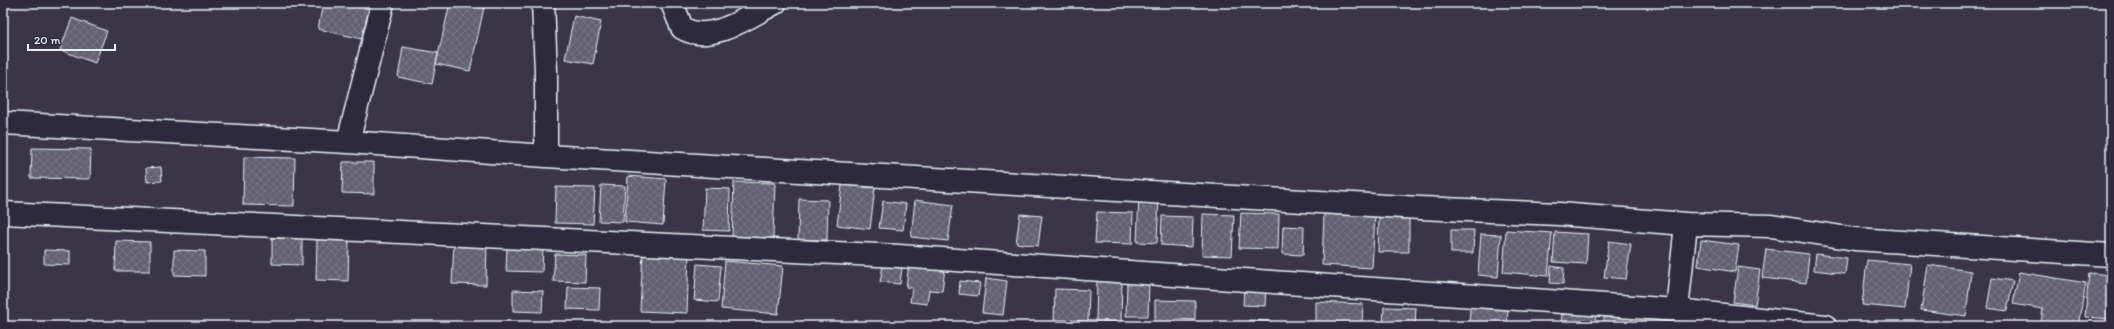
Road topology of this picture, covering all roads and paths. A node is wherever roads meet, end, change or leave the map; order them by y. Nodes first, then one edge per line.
1 (383, 3) edge
2 (542, 3) edge
3 (672, 3) edge
4 (775, 3) edge
5 (3, 122) edge
6 (348, 142) junction
7 (546, 156) junction
8 (3, 213) edge
9 (1686, 224) junction
10 (2111, 255) edge
11 (1677, 310) junction
12 (1825, 326) edge

1 - 6 street
2 - 7 street
3 - 4 street
5 - 6 street
6 - 7 street
7 - 9 street
8 - 11 street
9 - 10 street
9 - 11 street
11 - 12 street

